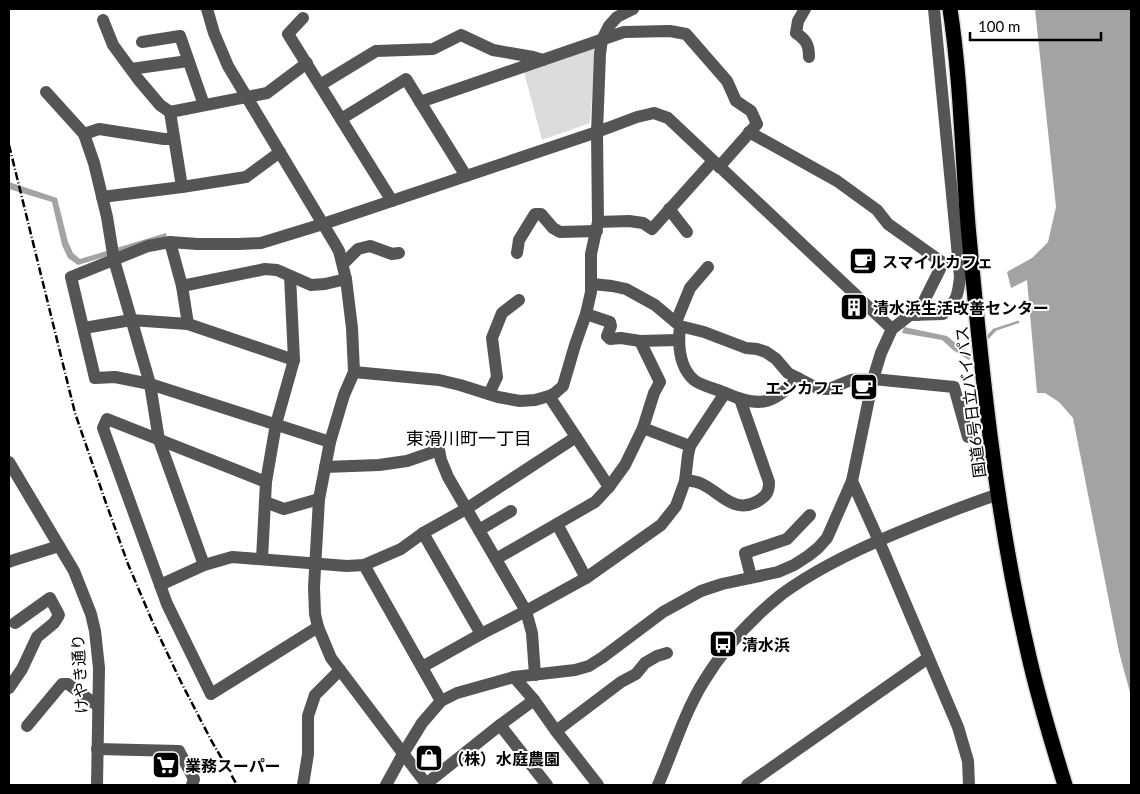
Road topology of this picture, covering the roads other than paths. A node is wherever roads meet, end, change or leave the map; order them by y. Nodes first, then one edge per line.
1 (207, 9) edge
2 (633, 9) edge
3 (805, 9) edge
4 (934, 9) edge
5 (950, 12) edge
6 (303, 18) dead end
7 (103, 20) dead end
8 (602, 40) junction
9 (142, 42) dead end
10 (809, 57) dead end
11 (188, 60) junction
12 (543, 60) junction
13 (307, 63) junction
14 (131, 69) junction
15 (320, 85) junction
16 (46, 92) dead end
17 (246, 97) junction
18 (420, 102) junction
19 (204, 105) junction
20 (170, 112) junction
21 (341, 119) junction
22 (597, 132) junction
23 (749, 132) junction
24 (84, 134) junction
25 (174, 139) junction
26 (280, 152) junction
27 (716, 164) junction
28 (466, 176) junction
29 (182, 187) junction
30 (102, 197) junction
31 (392, 201) junction
32 (669, 209) junction
33 (323, 224) junction
34 (598, 226) junction
35 (687, 232) dead end
36 (170, 242) junction
37 (399, 253) dead end
38 (517, 253) dead end
39 (114, 260) junction
40 (343, 264) junction
41 (708, 266) dead end
42 (290, 276) junction
43 (346, 279) junction
44 (592, 284) junction
45 (182, 286) junction
46 (519, 300) dead end
47 (586, 314) junction
48 (917, 315) junction
49 (131, 320) junction
50 (188, 324) junction
51 (678, 324) junction
52 (84, 328) junction
53 (892, 328) junction
54 (678, 340) junction
55 (640, 342) junction
56 (294, 360) junction
57 (354, 372) junction
58 (798, 378) junction
59 (873, 379) junction
60 (150, 384) junction
61 (725, 393) junction
62 (489, 394) junction
63 (549, 396) junction
64 (740, 399) junction
65 (276, 424) junction
66 (642, 428) junction
67 (576, 437) junction
68 (968, 437) dead end
69 (159, 440) junction
70 (330, 442) junction
71 (690, 446) junction
72 (9, 462) edge
73 (325, 467) junction
74 (686, 481) junction
75 (266, 482) junction
76 (852, 482) junction
77 (609, 487) junction
78 (999, 494) junction
79 (319, 499) junction
80 (265, 502) junction
81 (466, 509) junction
82 (511, 511) dead end
83 (810, 515) dead end
84 (557, 524) junction
85 (479, 530) junction
86 (424, 533) junction
87 (879, 541) junction
88 (59, 546) junction
89 (262, 558) junction
90 (496, 559) junction
91 (9, 562) edge
92 (316, 564) junction
93 (204, 565) junction
94 (364, 565) junction
95 (751, 577) junction
96 (586, 578) junction
97 (160, 585) junction
98 (526, 611) junction
99 (15, 623) dead end
100 (318, 628) junction
101 (481, 634) junction
102 (667, 653) dead end
103 (928, 658) junction
104 (422, 667) junction
105 (340, 670) junction
106 (535, 675) junction
107 (514, 677) junction
108 (9, 688) edge
109 (534, 700) junction
110 (441, 701) junction
111 (98, 706) junction
112 (500, 725) junction
113 (26, 726) dead end
114 (556, 730) junction
115 (97, 750) junction
116 (403, 754) junction
117 (540, 783) edge
118 (750, 784) edge
119 (97, 785) edge
120 (192, 785) edge
121 (303, 785) edge
122 (386, 785) edge
123 (427, 785) edge
124 (598, 785) edge
125 (658, 785) edge
126 (968, 785) edge
127 (1065, 785) edge

1 - 17 street
2 - 8 street
3 - 10 street
4 - 48 street
5 - 78 highway, 国道6号日立バイパス
6 - 13 street
7 - 14 street
8 - 12 street
8 - 22 street
8 - 23 street
9 - 11 street
11 - 14 street
11 - 19 street
12 - 15 street
12 - 18 street
13 - 15 street
13 - 17 street
14 - 20 street
15 - 21 street
16 - 24 street
17 - 19 street
17 - 26 street
18 - 21 street
18 - 28 street
19 - 20 street
20 - 25 street
21 - 31 street
22 - 27 street
22 - 28 street
22 - 34 street
23 - 27 street
23 - 48 street
24 - 25 street
24 - 30 street
25 - 29 street
26 - 29 street
26 - 33 street
27 - 32 street
27 - 53 street
28 - 31 street
29 - 30 street
30 - 39 street
31 - 33 street
32 - 34 street
32 - 35 street
33 - 36 street
33 - 40 street
34 - 38 street
34 - 44 street
36 - 39 street
36 - 45 street
37 - 40 street
39 - 49 street
39 - 52 street
40 - 43 street
41 - 51 street
42 - 43 street
42 - 45 street
42 - 56 street
43 - 57 street
44 - 47 street
44 - 51 street
45 - 50 street
46 - 62 street
47 - 55 street
47 - 63 street
48 - 53 street
49 - 50 street
49 - 52 street
49 - 60 street
50 - 56 street
51 - 54 street
51 - 58 street
52 - 60 street
53 - 59 street
54 - 55 street
54 - 61 street
55 - 66 street
56 - 65 street
57 - 62 street
57 - 70 street
58 - 59 street
58 - 64 street
59 - 68 street
59 - 76 street
60 - 65 street
60 - 69 street
61 - 64 street
61 - 71 street
62 - 63 street
63 - 67 street
64 - 74 street
65 - 70 street
65 - 75 street
66 - 71 street
66 - 77 street
67 - 77 street
67 - 81 street
69 - 75 street
69 - 93 street
69 - 97 street
70 - 73 street
71 - 74 street
72 - 88 street, けやき通り
73 - 79 street
73 - 81 street
74 - 96 street
75 - 80 street
76 - 87 street
76 - 95 street
77 - 84 street
78 - 87 street
78 - 127 highway, 国道6号日立バイパス
79 - 80 street
79 - 92 street
80 - 89 street
81 - 85 street
81 - 86 street
82 - 85 street
83 - 95 street
84 - 90 street
84 - 96 street
85 - 90 street
86 - 94 street
86 - 101 street
87 - 103 street
87 - 125 street
88 - 91 street
88 - 111 street, けやき通り
89 - 92 street
89 - 93 street
90 - 98 street
92 - 94 street
92 - 100 street
93 - 97 street
94 - 104 street
95 - 106 street
96 - 98 street
97 - 100 street
98 - 101 street
98 - 106 street
99 - 108 street
100 - 105 street
101 - 104 street
102 - 114 street
103 - 118 street
103 - 126 street
104 - 110 street
105 - 116 street
105 - 121 street
106 - 107 street
107 - 109 street
107 - 110 street
109 - 112 street
109 - 114 street
110 - 116 street
111 - 113 street
111 - 115 street, けやき通り
112 - 117 street
112 - 123 street
114 - 124 street
115 - 119 street, けやき通り
115 - 120 street
116 - 122 street
116 - 123 street

